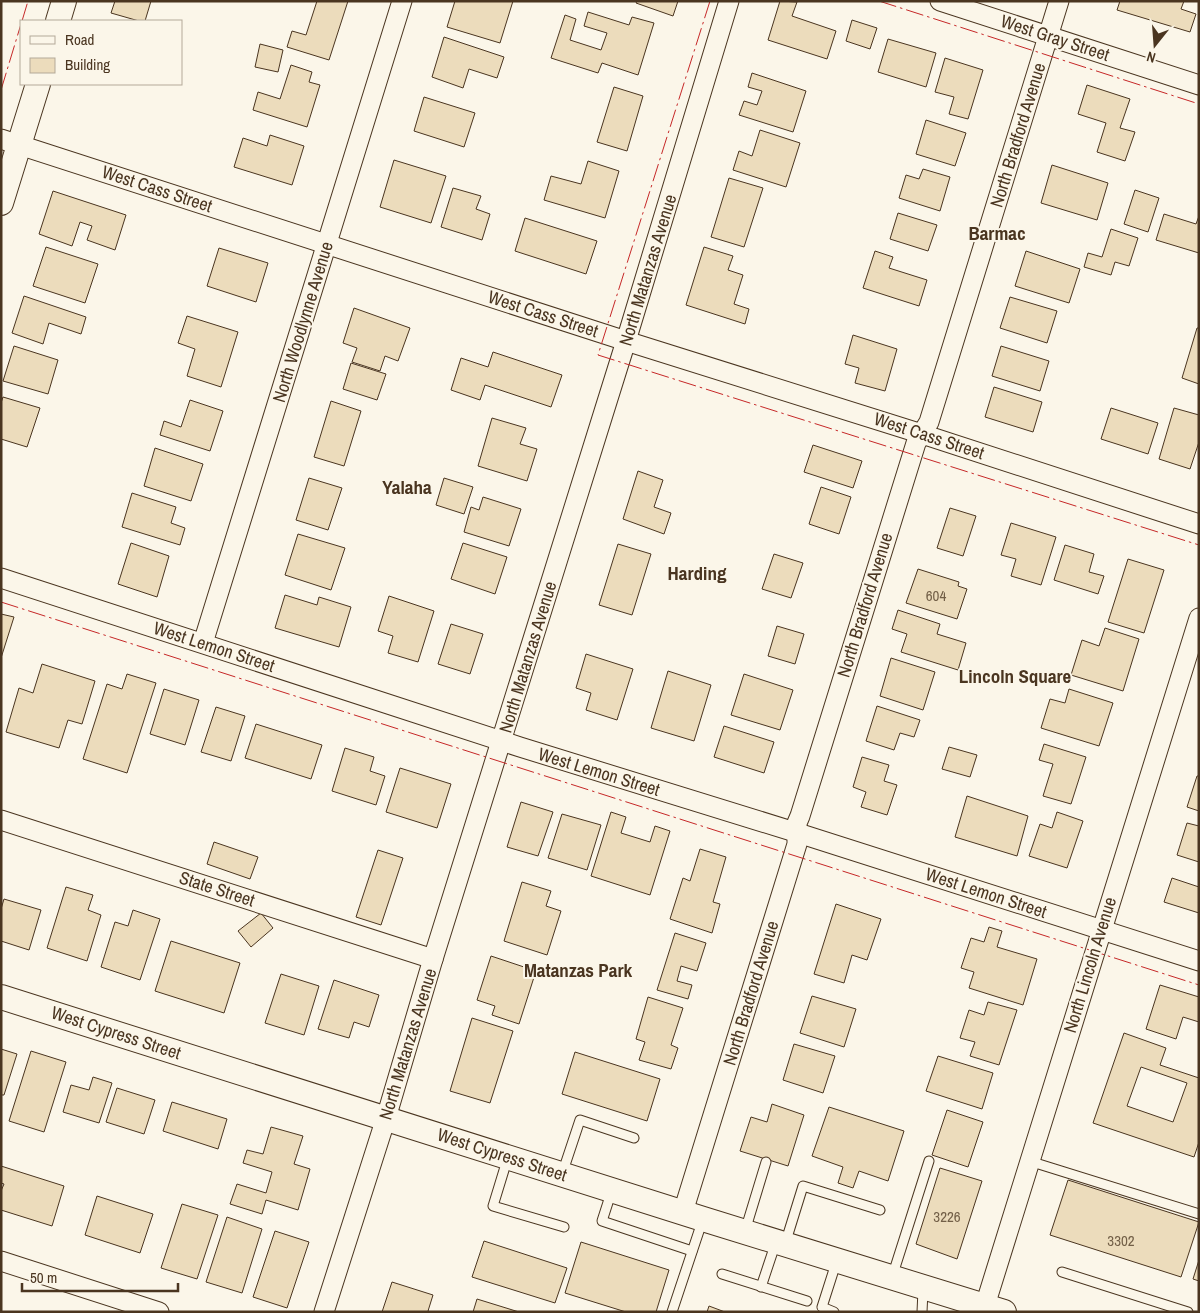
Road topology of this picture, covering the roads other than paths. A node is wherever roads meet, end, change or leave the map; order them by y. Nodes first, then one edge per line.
1 (64, 1) edge
2 (402, 1) edge
3 (728, 1) edge
4 (940, 1) edge
5 (1059, 1) edge
6 (58, 20) edge
7 (1048, 36) junction
8 (38, 85) edge
9 (1199, 85) edge
10 (10, 142) edge
11 (1, 203) edge
12 (327, 244) junction
13 (626, 341) junction
14 (922, 434) junction
15 (1199, 524) edge
16 (1, 578) edge
17 (1199, 618) edge
18 (203, 643) junction
19 (502, 740) junction
20 (1, 820) edge
21 (798, 833) junction
22 (1101, 930) junction
23 (433, 959) junction
24 (1199, 962) edge
25 (1, 997) edge
26 (386, 1118) junction
27 (634, 1138) dead end
28 (508, 1157) junction
29 (1029, 1160) junction
30 (929, 1161) dead end
31 (766, 1162) dead end
32 (562, 1174) junction
33 (612, 1190) junction
34 (880, 1210) dead end
35 (1199, 1214) edge
36 (693, 1216) junction
37 (564, 1228) dead end
38 (745, 1232) junction
39 (780, 1243) junction
40 (692, 1250) junction
41 (837, 1260) junction
42 (1, 1261) edge
43 (1062, 1272) dead end
44 (722, 1274) dead end
45 (892, 1277) junction
46 (761, 1287) junction
47 (924, 1287) junction
48 (807, 1302) dead end
49 (990, 1309) edge
50 (1177, 1310) edge
51 (159, 1312) edge
52 (324, 1312) edge
53 (672, 1312) edge
54 (834, 1312) edge
55 (922, 1312) edge
56 (1188, 1312) edge

1 - 6 street
2 - 12 street, North Woodlynne Avenue
3 - 13 street, North Matanzas Avenue
4 - 7 street, West Gray Street
5 - 7 street, North Bradford Avenue
7 - 9 street, West Gray Street
7 - 14 street, North Bradford Avenue
8 - 10 street
10 - 11 street
10 - 12 street, West Cass Street
12 - 13 street, West Cass Street
12 - 18 street, North Woodlynne Avenue
13 - 14 street, West Cass Street
13 - 19 street, North Matanzas Avenue
14 - 15 street, West Cass Street
14 - 21 street, North Bradford Avenue
16 - 18 street, West Lemon Street
17 - 22 street, North Lincoln Avenue
18 - 19 street, West Lemon Street
19 - 21 street, West Lemon Street
19 - 23 street, North Matanzas Avenue
20 - 23 street, State Street
21 - 22 street, West Lemon Street
21 - 36 street, North Bradford Avenue
22 - 24 street, West Lemon Street
22 - 29 street, North Lincoln Avenue
23 - 26 street, North Matanzas Avenue
25 - 26 street, West Cypress Street
26 - 28 street, West Cypress Street
26 - 52 street, North Matanzas Avenue
27 - 32 lane
28 - 32 street, West Cypress Street
28 - 37 lane
29 - 35 lane
29 - 49 street, North Lincoln Avenue
30 - 45 lane
31 - 38 lane
32 - 33 street, West Cypress Street
33 - 36 street, West Cypress Street
33 - 40 lane
34 - 39 lane
36 - 38 street, West Cypress Street
36 - 40 lane
38 - 39 street, West Cypress Street
39 - 41 street, West Cypress Street
39 - 46 lane
40 - 53 lane
41 - 45 street, West Cypress Street
41 - 54 lane
42 - 51 street
43 - 50 lane
44 - 46 lane
45 - 47 street, West Cypress Street
46 - 48 lane
47 - 49 street, West Cypress Street
47 - 55 lane
50 - 56 lane

